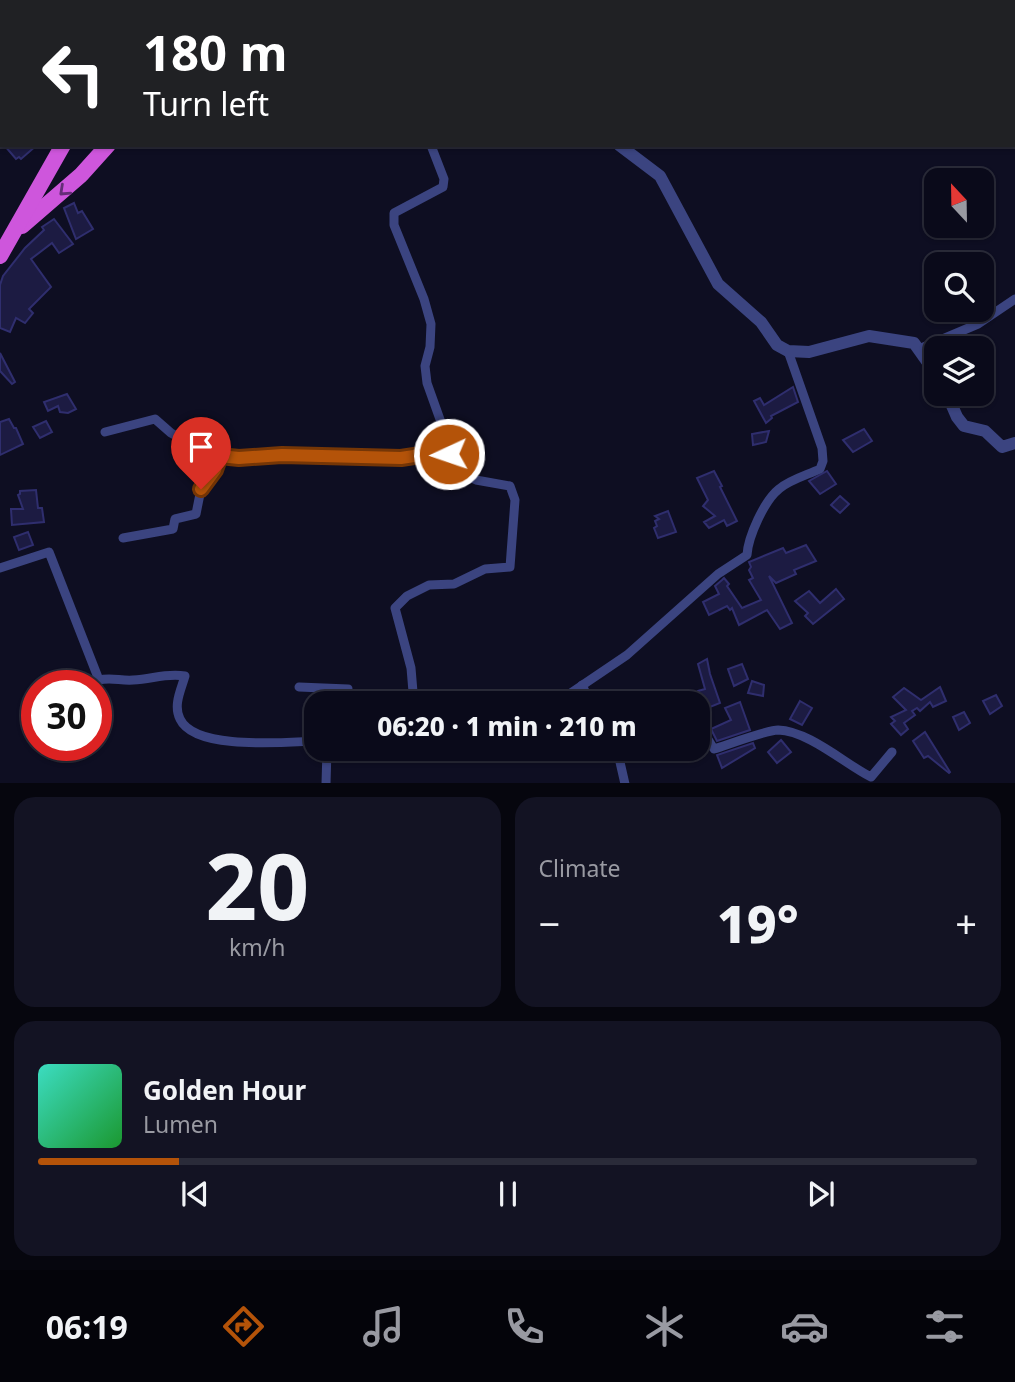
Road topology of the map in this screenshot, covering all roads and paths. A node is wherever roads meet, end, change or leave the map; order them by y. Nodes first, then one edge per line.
1 (62, 147) edge
2 (106, 147) edge
3 (432, 147) edge
4 (622, 147) edge
5 (15, 232) junction
6 (0, 256) edge
7 (1015, 299) edge
8 (919, 349) junction
9 (788, 351) junction
10 (924, 356) edge
11 (952, 406) edge
12 (106, 432) dead end
13 (1015, 443) edge
14 (447, 451) junction
15 (220, 456) junction
16 (123, 538) dead end
17 (0, 568) edge
18 (582, 685) junction
19 (299, 687) dead end
20 (348, 691) edge
21 (413, 691) edge
22 (573, 691) edge
23 (585, 691) edge
24 (304, 742) edge
25 (710, 742) edge
26 (892, 752) dead end
27 (327, 761) edge
28 (620, 761) edge
29 (326, 783) edge
30 (625, 783) edge

1 - 5 highway
2 -> 5 highway
3 - 14 street
4 - 9 street
5 - 6 highway
7 - 8 street
8 - 9 street
8 - 10 street
9 - 18 street
11 - 13 street
12 - 15 street
14 - 15 street
14 - 21 street
15 - 16 street
17 - 24 street
18 - 22 street
18 - 23 street
19 - 20 street
25 - 26 street
27 - 29 street
28 - 30 street

